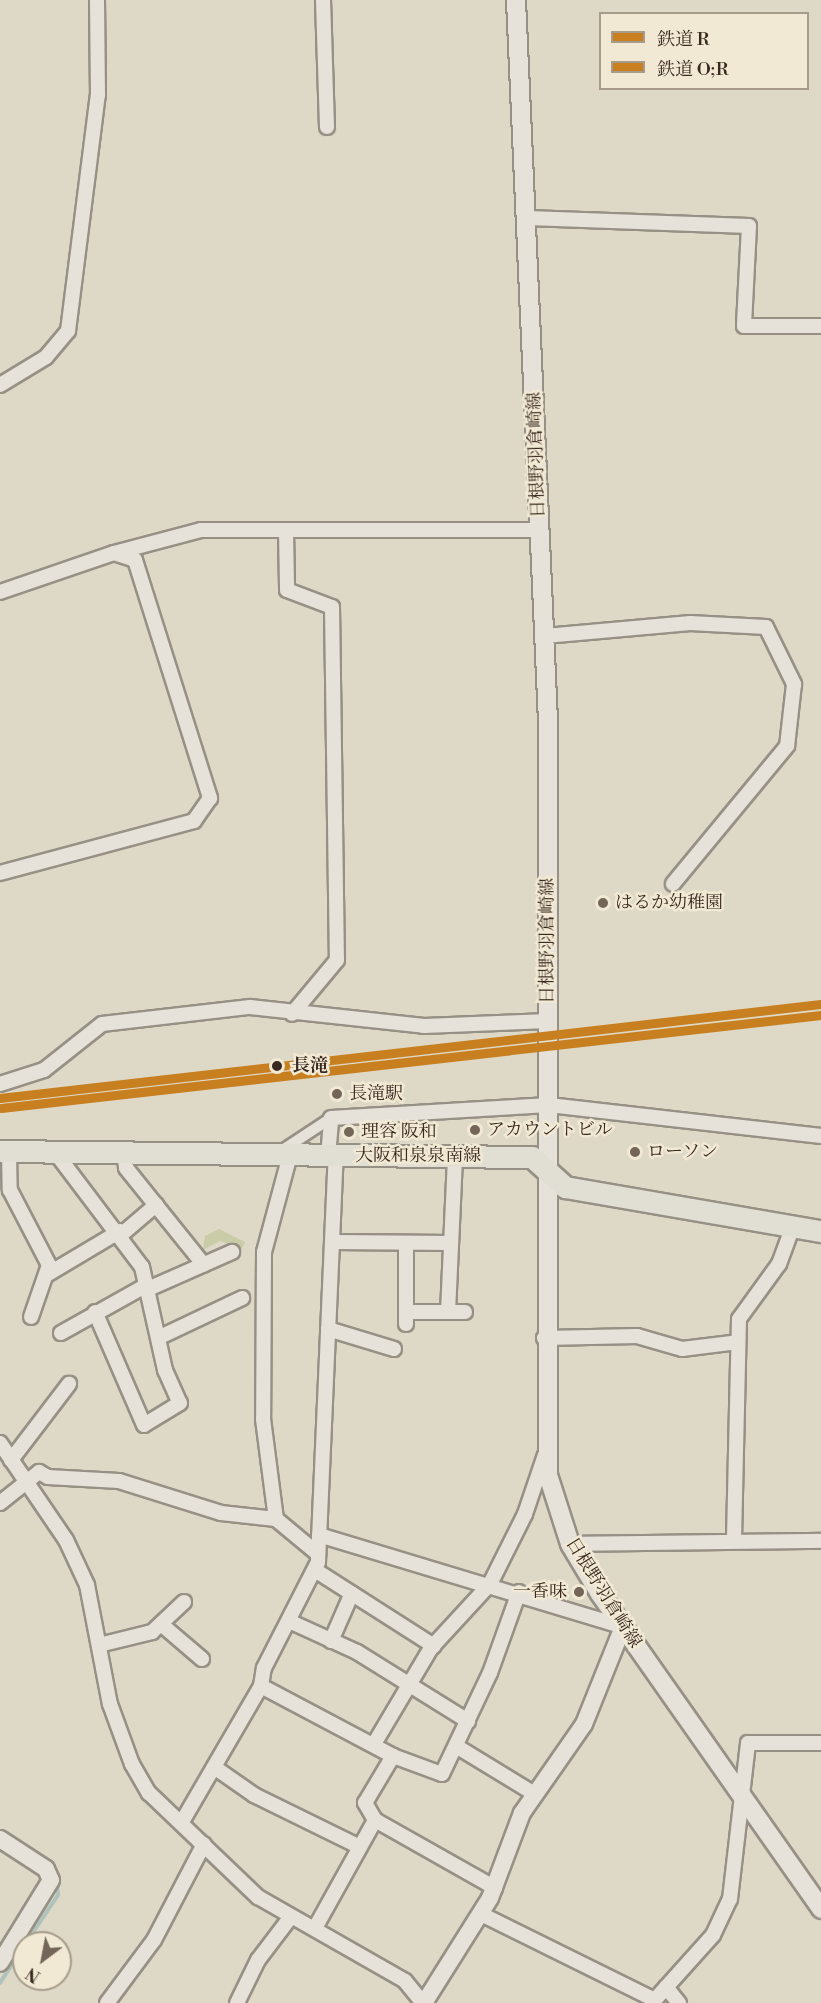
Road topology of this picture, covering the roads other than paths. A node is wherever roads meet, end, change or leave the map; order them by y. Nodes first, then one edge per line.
1 (97, 0) edge
2 (323, 0) edge
3 (516, 0) edge
4 (327, 127) dead end
5 (528, 218) junction
6 (821, 326) edge
7 (0, 385) edge
8 (286, 530) junction
9 (540, 530) junction
10 (114, 553) junction
11 (0, 592) edge
12 (545, 636) junction
13 (0, 873) edge
14 (673, 884) dead end
15 (292, 1014) junction
16 (548, 1021) junction
17 (0, 1084) edge
18 (549, 1105) junction
19 (331, 1118) junction
20 (821, 1136) edge
21 (4, 1151) edge
22 (55, 1152) junction
23 (124, 1153) junction
24 (282, 1155) junction
25 (332, 1156) junction
26 (455, 1157) junction
27 (547, 1168) junction
28 (156, 1205) junction
29 (793, 1226) junction
30 (821, 1231) edge
31 (121, 1232) junction
32 (333, 1242) junction
33 (406, 1242) junction
34 (451, 1243) junction
35 (232, 1252) dead end
36 (204, 1265) junction
37 (48, 1274) junction
38 (147, 1287) junction
39 (242, 1298) dead end
40 (95, 1312) junction
41 (448, 1312) junction
42 (465, 1312) dead end
43 (31, 1317) dead end
44 (328, 1329) junction
45 (61, 1333) dead end
46 (160, 1337) junction
47 (544, 1338) junction
48 (738, 1342) junction
49 (394, 1349) dead end
50 (69, 1384) dead end
51 (0, 1443) edge
52 (545, 1455) junction
53 (11, 1460) junction
54 (25, 1481) junction
55 (0, 1503) edge
56 (276, 1519) junction
57 (319, 1535) junction
58 (734, 1539) junction
59 (821, 1541) edge
60 (570, 1544) junction
61 (318, 1554) junction
62 (315, 1570) junction
63 (490, 1584) junction
64 (519, 1592) junction
65 (352, 1593) junction
66 (184, 1602) dead end
67 (289, 1621) junction
68 (161, 1624) junction
69 (623, 1627) junction
70 (332, 1641) junction
71 (99, 1645) junction
72 (434, 1646) junction
73 (202, 1659) dead end
74 (407, 1684) junction
75 (261, 1686) junction
76 (468, 1720) junction
77 (821, 1743) edge
78 (375, 1744) junction
79 (456, 1746) junction
80 (393, 1756) junction
81 (214, 1767) junction
82 (533, 1793) junction
83 (742, 1796) junction
84 (183, 1820) junction
85 (375, 1820) junction
86 (0, 1839) edge
87 (204, 1844) junction
88 (360, 1847) junction
89 (495, 1888) junction
90 (821, 1909) edge
91 (481, 1914) junction
92 (290, 1918) junction
93 (315, 1928) junction
94 (0, 1964) edge
95 (666, 1987) junction
96 (653, 2001) edge
97 (107, 2003) edge
98 (237, 2003) edge
99 (424, 2003) edge
100 (679, 2003) edge

1 - 7 street
2 - 4 street
3 - 5 main road, 日根野羽倉崎線
5 - 6 street
5 - 9 main road, 日根野羽倉崎線
8 - 9 street
8 - 10 street
8 - 15 street
9 - 12 main road, 日根野羽倉崎線
10 - 11 street
10 - 13 street
12 - 14 street
12 - 16 main road, 日根野羽倉崎線
15 - 16 street
15 - 17 street
16 - 18 main road, 日根野羽倉崎線
18 - 19 street
18 - 20 street
18 - 27 main road, 日根野羽倉崎線
19 - 24 street
19 - 25 street
21 - 22 main road, 大阪和泉泉南線
21 - 37 street
22 - 23 main road, 大阪和泉泉南線
22 - 31 street
23 - 24 main road, 大阪和泉泉南線
23 - 28 street
24 - 25 main road, 大阪和泉泉南線
24 - 56 street
25 - 26 main road, 大阪和泉泉南線
25 - 32 street
26 - 27 main road, 大阪和泉泉南線
26 - 34 street
27 - 29 main road, 大阪和泉泉南線
27 - 47 main road, 日根野羽倉崎線
28 - 31 street
28 - 36 street
29 - 30 main road, 大阪和泉泉南線
29 - 48 street
31 - 37 street
31 - 38 street
32 - 33 street
32 - 44 street
33 - 34 street
33 - 41 street
34 - 41 street
35 - 36 street
36 - 38 street
37 - 43 street
38 - 40 street
38 - 46 street
39 - 46 street
40 - 45 street
40 - 46 street
41 - 42 street
44 - 49 street
44 - 57 street
47 - 48 street
47 - 52 main road, 日根野羽倉崎線
48 - 58 street
50 - 53 street
51 - 53 street
52 - 60 main road, 日根野羽倉崎線
52 - 63 street
53 - 54 street
54 - 55 street
54 - 56 street
54 - 71 street
56 - 61 street
57 - 61 street
57 - 63 street
58 - 59 street
58 - 60 street
60 - 69 main road, 日根野羽倉崎線
61 - 62 street
62 - 65 street
62 - 67 street
63 - 64 street
63 - 72 street
64 - 69 street
64 - 76 street
65 - 70 street
65 - 72 street
66 - 68 street
67 - 70 street
67 - 75 street
68 - 71 street
68 - 73 street
69 - 82 street
69 - 83 main road, 日根野羽倉崎線
70 - 74 street
71 - 84 street
72 - 74 street
74 - 76 street
74 - 78 street
75 - 78 street
75 - 81 street
76 - 79 street
77 - 83 street
78 - 80 street
79 - 80 street
79 - 82 street
80 - 85 street
81 - 84 street
81 - 88 street
82 - 89 street
83 - 90 main road, 日根野羽倉崎線
83 - 95 street
84 - 87 street
85 - 88 street
85 - 89 street
86 - 94 street
87 - 92 street
87 - 97 street
88 - 93 street
89 - 91 street
91 - 96 street
91 - 99 street
92 - 93 street
92 - 98 street
93 - 99 street
95 - 96 street
95 - 100 street

